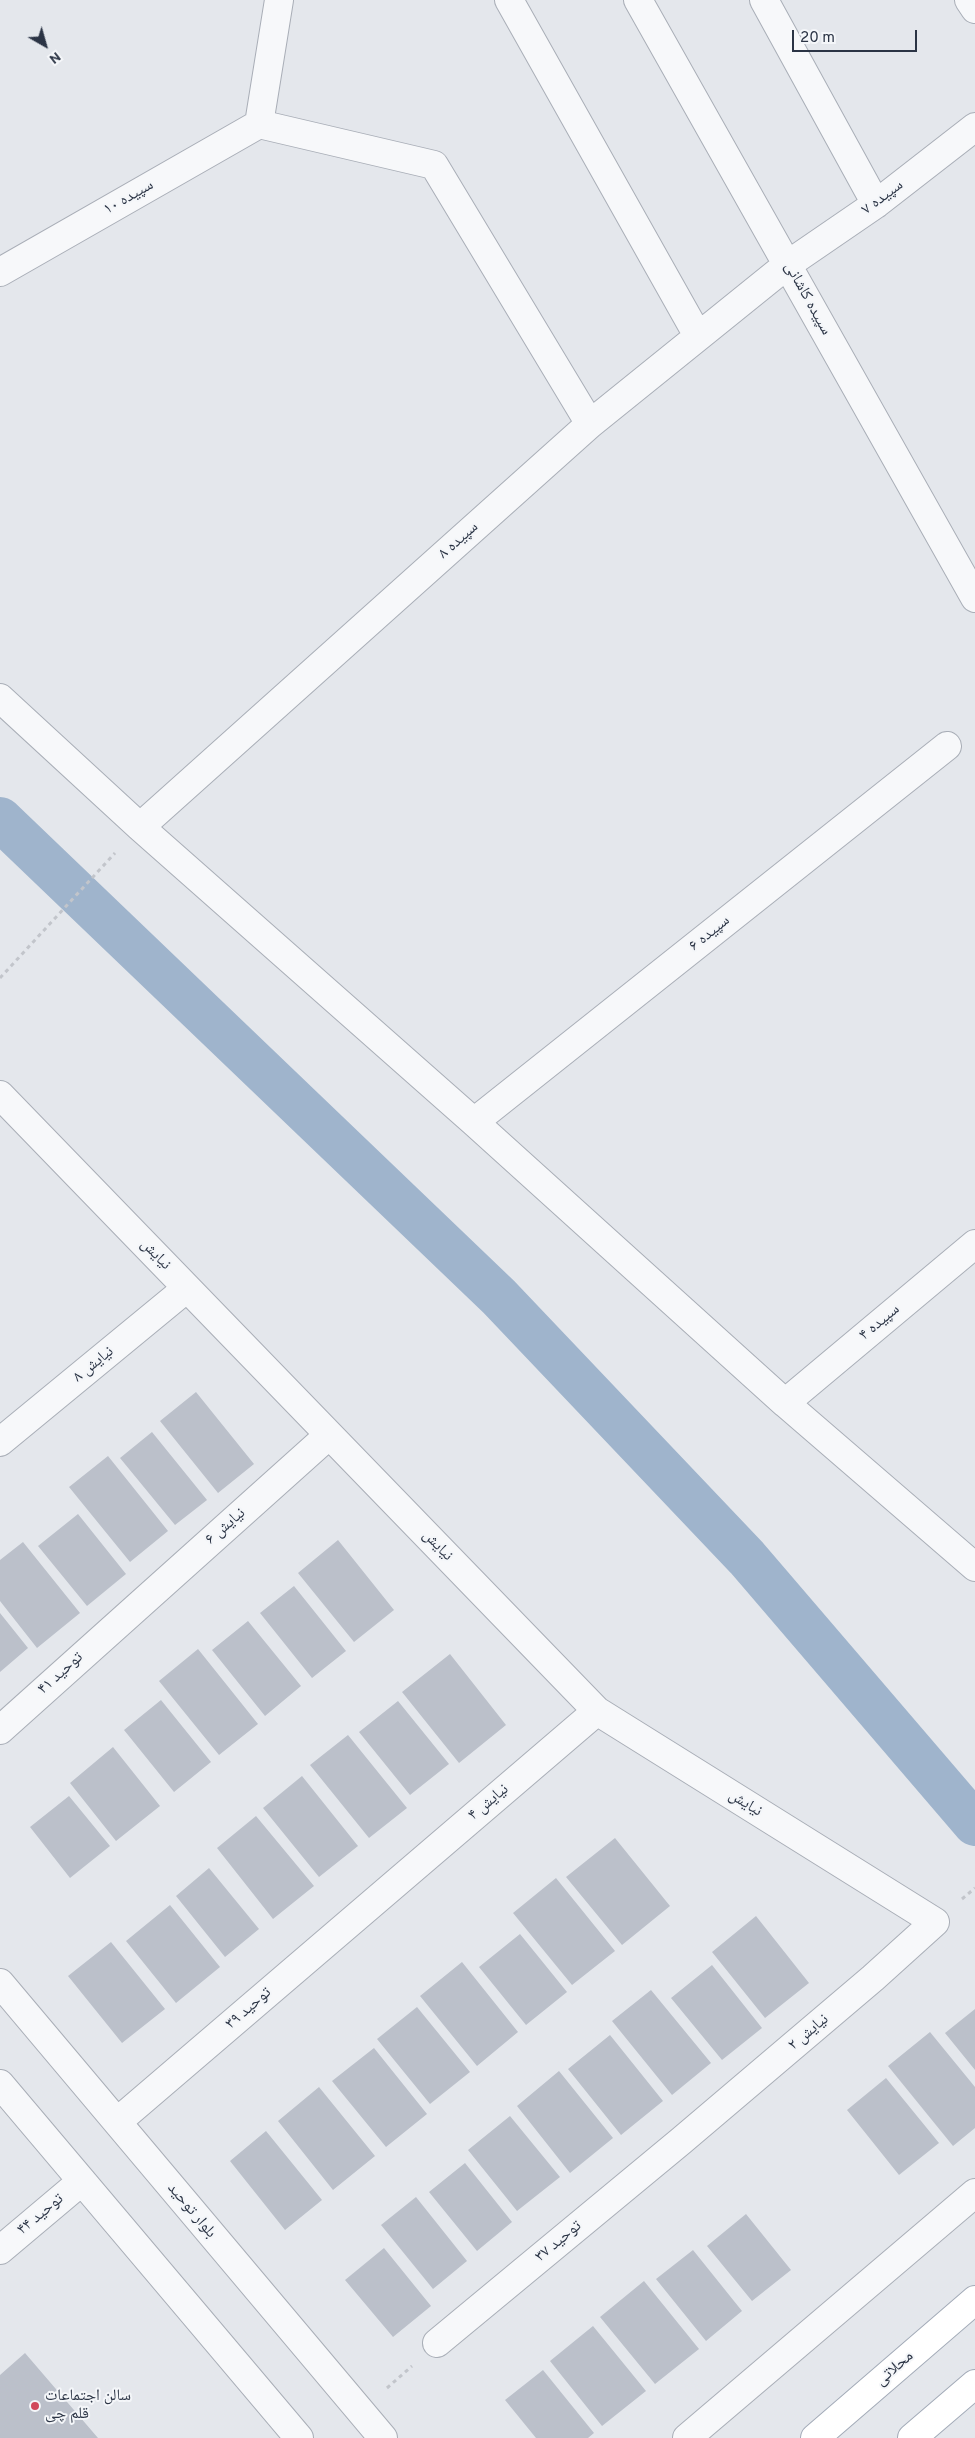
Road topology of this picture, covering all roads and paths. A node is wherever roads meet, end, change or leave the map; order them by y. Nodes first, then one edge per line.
1 (279, 0) edge
2 (509, 0) edge
3 (638, 0) edge
4 (764, 0) edge
5 (969, 0) edge
6 (975, 10) edge
7 (259, 124) junction
8 (975, 127) edge
9 (876, 204) junction
10 (787, 265) junction
11 (0, 272) edge
12 (698, 336) junction
13 (590, 424) junction
14 (975, 598) edge
15 (0, 698) edge
16 (947, 746) dead end
17 (140, 827) junction
18 (0, 978) edge
19 (0, 1095) edge
20 (474, 1122) junction
21 (975, 1244) edge
22 (187, 1288) junction
23 (785, 1403) junction
24 (329, 1435) junction
25 (0, 1442) edge
26 (975, 1566) edge
27 (123, 1618) joint
28 (597, 1711) junction
29 (0, 1730) edge
30 (381, 1895) joint
31 (935, 1922) joint
32 (0, 1983) edge
33 (0, 2084) edge
34 (117, 2122) junction
35 (681, 2141) joint
36 (82, 2181) junction
37 (975, 2193) edge
38 (0, 2250) edge
39 (975, 2300) edge
40 (436, 2344) joint
41 (975, 2384) edge
42 (361, 2412) junction
43 (299, 2438) edge
44 (383, 2438) edge
45 (687, 2438) edge
46 (815, 2438) edge
47 (912, 2438) edge

1 - 7 street
2 - 12 street
3 - 10 street, سپیده کاشانی
4 - 9 street
5 - 6 street
7 - 11 street, سپیده ۱۰
7 - 13 street
8 - 9 street, سپیده ۷
9 - 10 street, سپیده ۷
10 - 12 street, سپیده ۸
10 - 14 street, سپیده کاشانی
12 - 13 street, سپیده ۸
13 - 17 street, سپیده ۸
15 - 17 street
16 - 20 street, سپیده ۶
17 - 18 path
17 - 20 street
19 - 22 street, نیایش
20 - 23 street
21 - 23 street, سپیده ۴
22 - 24 street, نیایش
22 - 25 street, نیایش ۸
23 - 26 street
24 - 27 street, نیایش ۶
24 - 28 street, نیایش
27 - 29 street, توحید ۴۱
28 - 30 street, نیایش ۴
28 - 31 street, نیایش
30 - 34 street, توحید ۳۹
31 - 35 street, نیایش ۲
32 - 34 street, بلوار توحید
33 - 36 street
34 - 42 street, بلوار توحید
35 - 40 street, توحید ۳۷
36 - 38 street, توحید ۴۴
36 - 43 street
37 - 45 street
39 - 46 main road, محلاتی
40 - 42 path
41 - 47 main road
42 - 44 street, بلوار توحید

